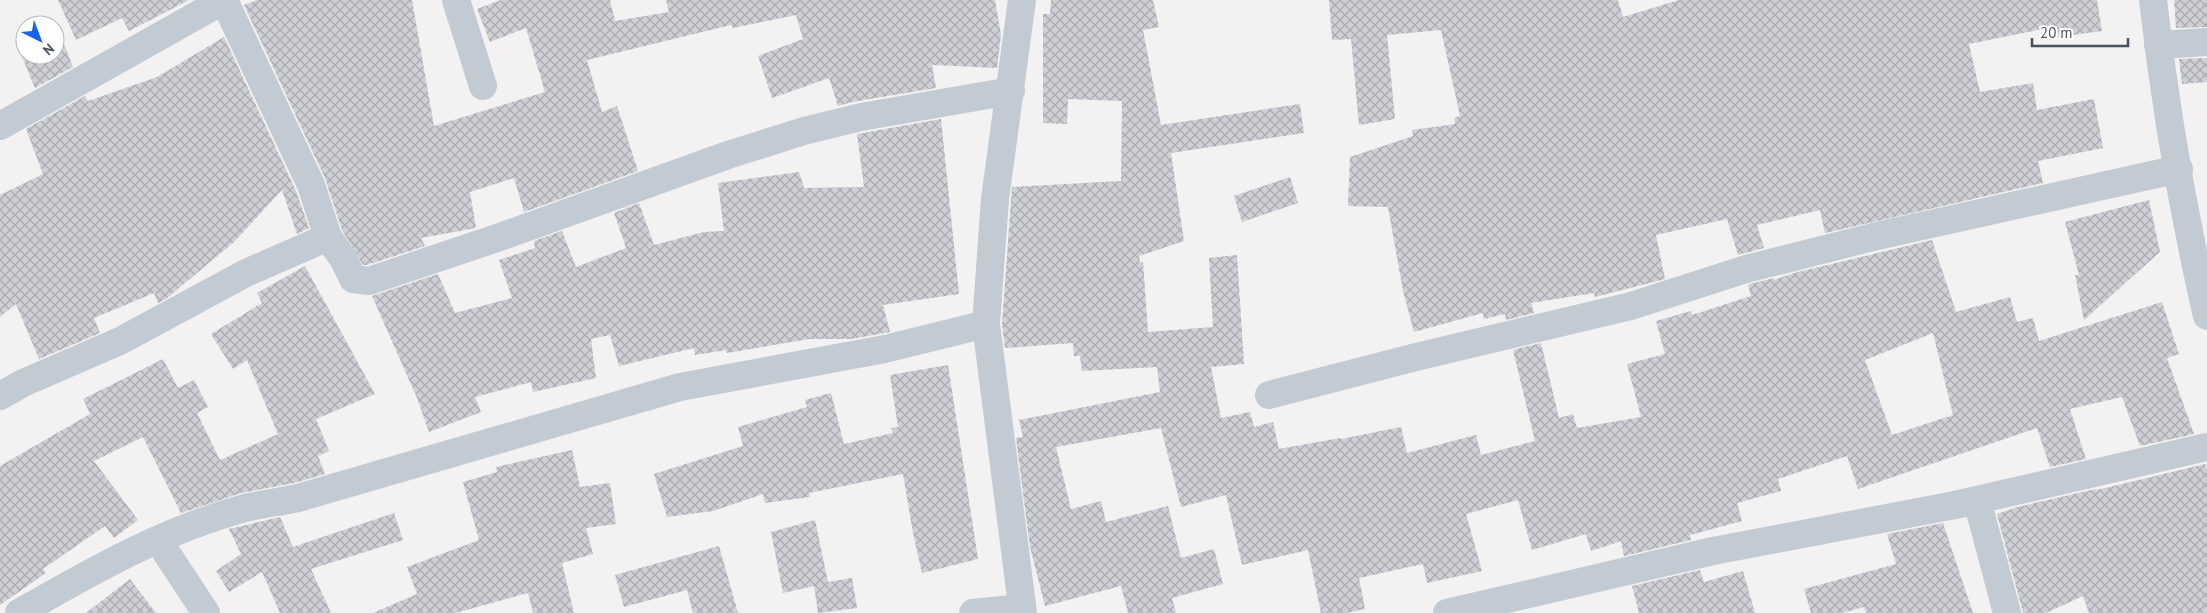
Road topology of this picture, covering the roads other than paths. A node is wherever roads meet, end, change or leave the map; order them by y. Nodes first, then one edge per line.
1 (224, 0) edge
2 (456, 0) edge
3 (1022, 0) edge
4 (2153, 0) edge
5 (2207, 42) edge
6 (2158, 45) junction
7 (483, 86) dead end
8 (1011, 91) junction
9 (0, 126) edge
10 (2179, 169) junction
11 (328, 236) junction
12 (2207, 316) edge
13 (986, 324) junction
14 (1269, 395) dead end
15 (0, 396) edge
16 (2207, 447) edge
17 (1977, 500) junction
18 (158, 540) junction
19 (1022, 610) edge
20 (19, 613) edge
21 (206, 613) edge
22 (973, 613) edge
23 (1447, 613) edge
24 (2007, 613) edge

1 - 9 street
1 - 11 street
2 - 7 street
3 - 8 street
4 - 6 street
5 - 6 street
6 - 10 street
8 - 11 street
8 - 13 street
10 - 12 street
10 - 14 street
11 - 15 street
13 - 18 street
13 - 19 street
16 - 17 street
17 - 23 street
17 - 24 street
18 - 20 street
18 - 21 street
19 - 22 street

